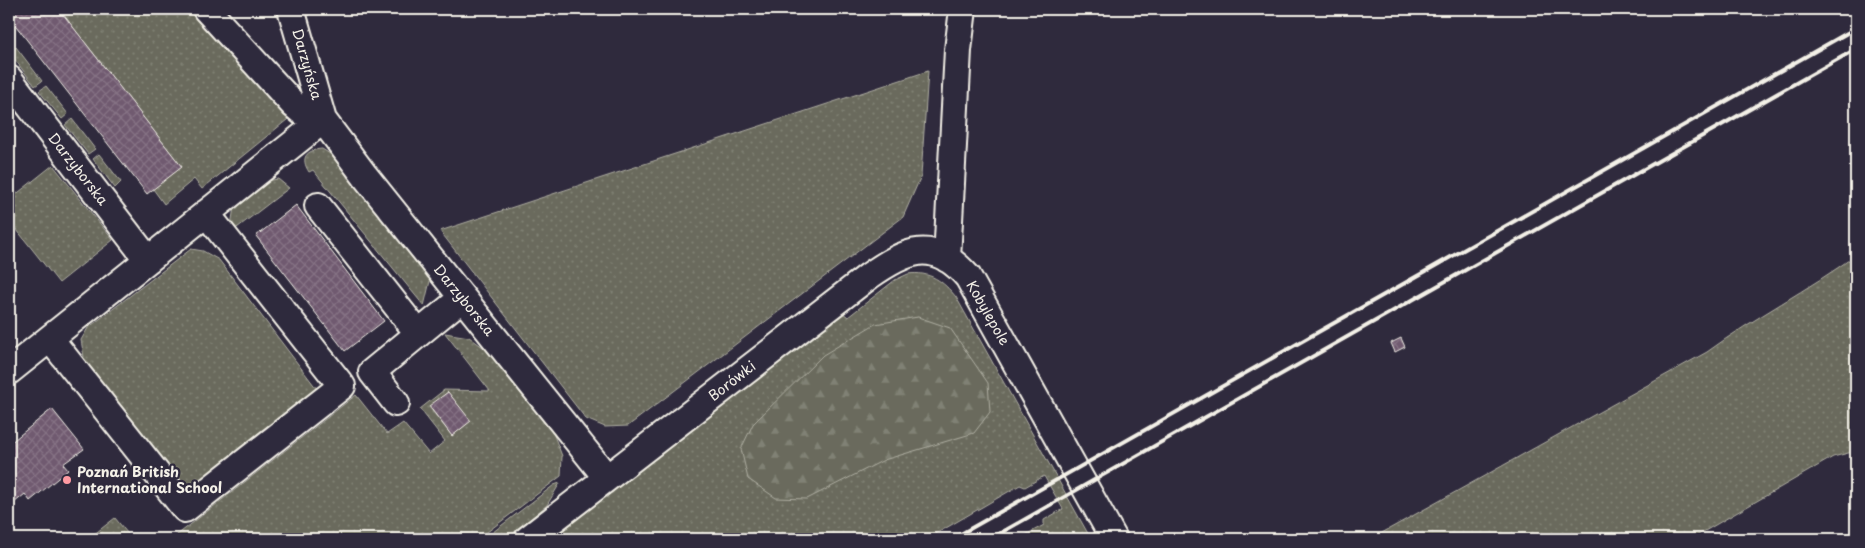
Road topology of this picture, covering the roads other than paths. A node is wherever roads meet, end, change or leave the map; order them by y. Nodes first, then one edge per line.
1 (206, 9) edge
2 (291, 9) edge
3 (963, 9) edge
4 (9, 79) edge
5 (323, 120) junction
6 (318, 206) dead end
7 (206, 213) junction
8 (947, 259) junction
9 (148, 260) junction
10 (462, 298) junction
11 (418, 333) junction
12 (50, 340) junction
13 (9, 371) edge
14 (396, 403) dead end
15 (607, 478) junction
16 (528, 539) edge
17 (1114, 539) edge

1 - 5 street, Darzyborska
2 - 5 street, Darzyńska
3 - 8 street
4 - 9 street, Darzyborska
5 - 7 street
5 - 10 street, Darzyborska
6 - 11 street
7 - 9 street
7 - 12 street
8 - 15 street, Borówki
8 - 17 street, Kobylepole
9 - 12 street
10 - 11 street
10 - 15 street, Darzyborska
11 - 14 street
12 - 13 street
15 - 16 street, Borówki

